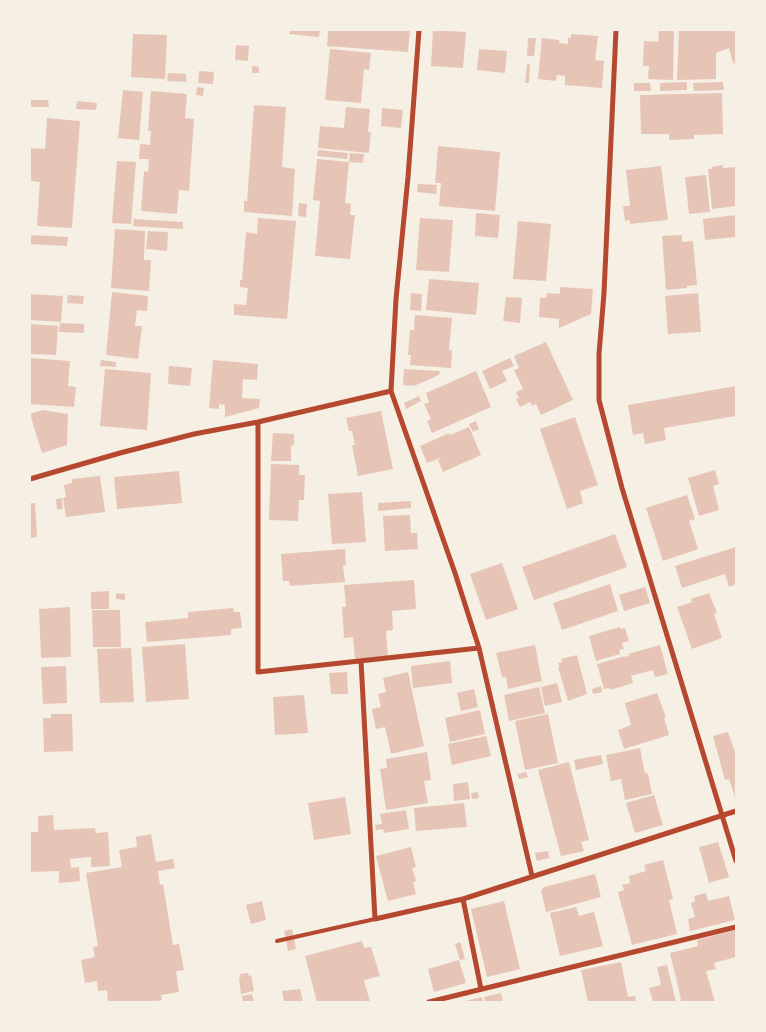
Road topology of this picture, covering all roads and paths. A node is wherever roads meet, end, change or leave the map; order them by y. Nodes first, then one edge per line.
1 (419, 30) edge
2 (616, 30) edge
3 (391, 391) junction
4 (258, 422) junction
5 (30, 480) edge
6 (479, 648) junction
7 (361, 661) junction
8 (736, 811) edge
9 (722, 817) junction
10 (736, 861) edge
11 (532, 876) junction
12 (463, 899) junction
13 (375, 919) junction
14 (736, 927) edge
15 (277, 941) dead end
16 (481, 989) junction
17 (429, 1002) edge

1 - 3 street
2 - 9 street
3 - 4 street
3 - 6 street
4 - 5 street
4 - 7 street
6 - 7 street
6 - 11 street
7 - 13 street
8 - 9 street
9 - 10 street
9 - 11 street
11 - 12 street
12 - 13 street
12 - 16 street
13 - 15 lane
14 - 16 street
16 - 17 street

